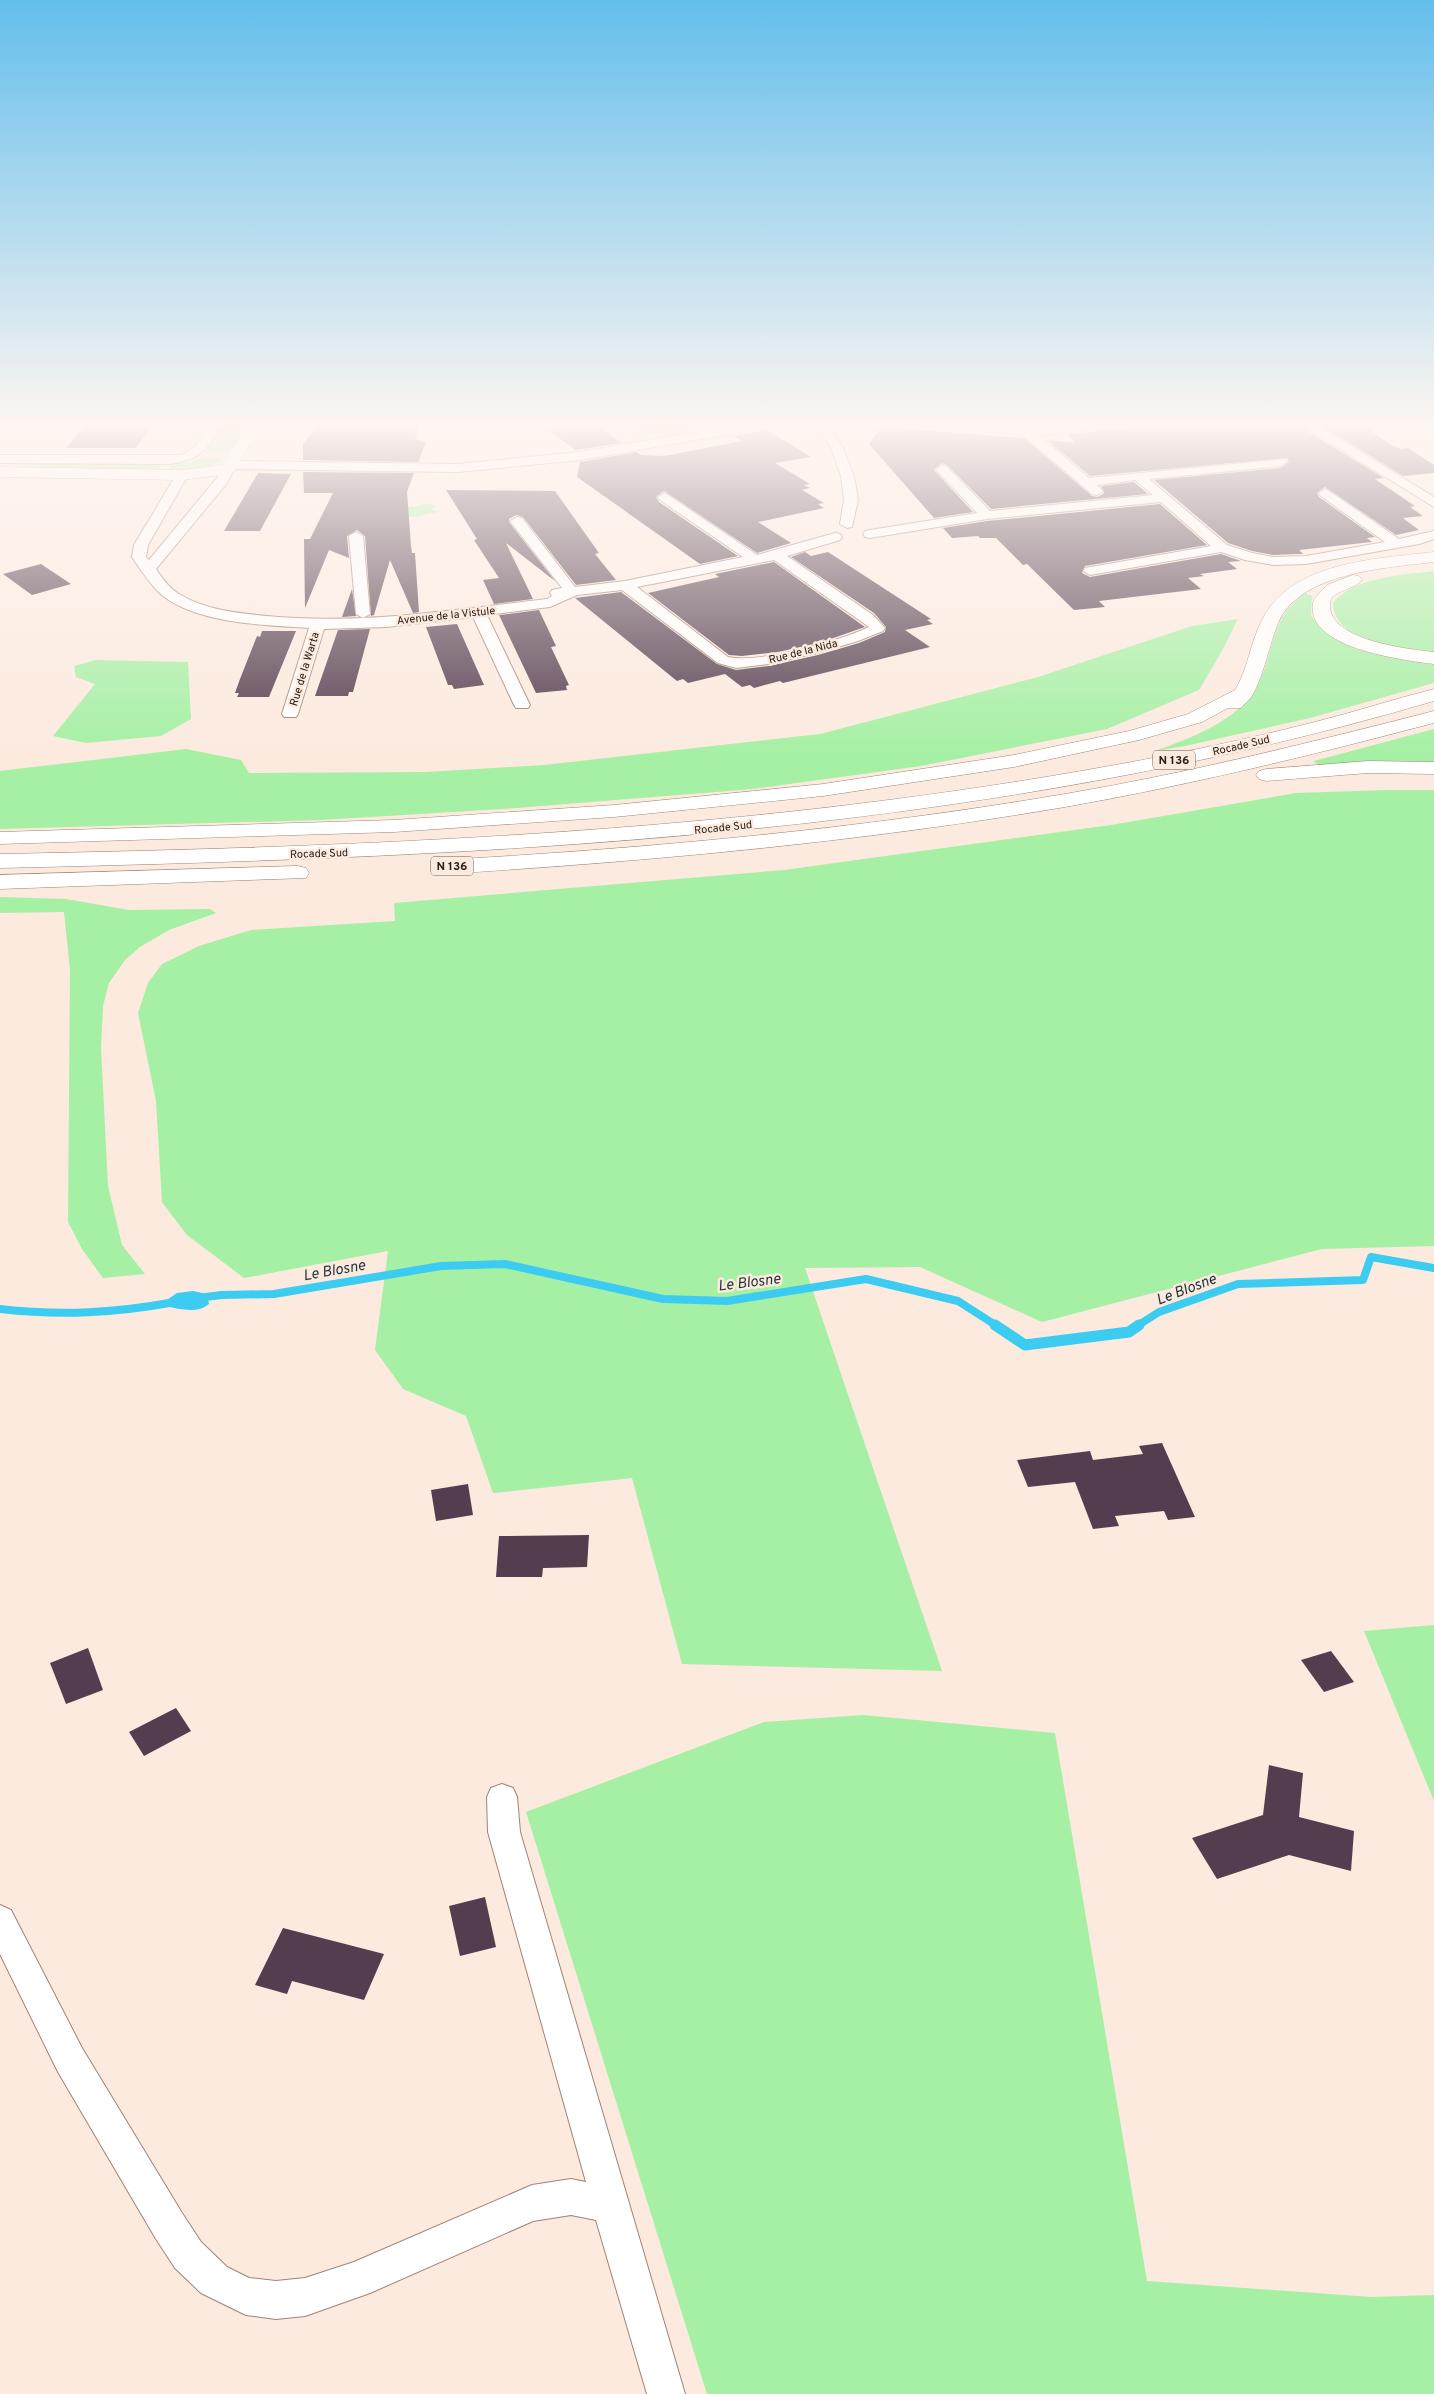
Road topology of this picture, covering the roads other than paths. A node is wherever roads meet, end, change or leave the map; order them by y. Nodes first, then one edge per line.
1 (148, 533) edge
2 (178, 533) edge
3 (526, 533) edge
4 (717, 533) edge
5 (830, 533) edge
6 (862, 533) edge
7 (889, 533) edge
8 (1205, 533) edge
9 (1381, 533) edge
10 (1434, 535) edge
11 (356, 536) dead end
12 (835, 538) junction
13 (860, 538) junction
14 (1397, 544) junction
15 (1222, 548) junction
16 (776, 555) junction
17 (1434, 557) edge
18 (754, 558) junction
19 (1434, 566) edge
20 (149, 568) junction
21 (1090, 571) dead end
22 (626, 585) junction
23 (572, 592) junction
24 (478, 611) junction
25 (363, 614) junction
26 (318, 623) junction
27 (1434, 658) edge
28 (1246, 692) junction
29 (1434, 695) edge
30 (522, 705) dead end
31 (290, 714) dead end
32 (1434, 716) edge
33 (1434, 768) edge
34 (1168, 782) junction
35 (911, 805) junction
36 (0, 838) edge
37 (0, 861) edge
38 (0, 882) edge
39 (502, 1797) dead end
40 (0, 1920) edge
41 (610, 2204) junction
42 (666, 2394) edge

1 - 20 street, Avenue de la Vistule
2 - 20 street
3 - 23 street
4 - 18 street
5 - 12 street
6 - 13 street
7 - 13 street
8 - 15 street
9 - 14 street
10 - 14 street
11 - 25 street
12 - 13 street
12 - 16 street, Avenue de la Vistule
14 - 15 street
15 - 21 street
16 - 18 street, Avenue de la Vistule
16 - 22 street, Rue de la Nida
17 - 28 main road
18 - 22 street, Avenue de la Vistule
19 - 27 main road
20 - 26 street, Avenue de la Vistule
22 - 23 street, Avenue de la Vistule
23 - 24 street, Avenue de la Vistule
23 - 25 street, Avenue de la Vistule
24 - 26 street, Avenue de la Vistule
24 - 30 street
25 - 26 street, Avenue de la Vistule
26 - 31 street, Rue de la Warta
28 - 35 main road
28 - 36 main road
29 - 35 main road, Rocade Sud / N 136
32 - 34 main road, Rocade Sud / N 136
33 - 34 main road
34 - 38 main road, Rocade Sud / N 136
35 - 37 main road, Rocade Sud / N 136
39 - 41 street
40 - 41 street
41 - 42 street

